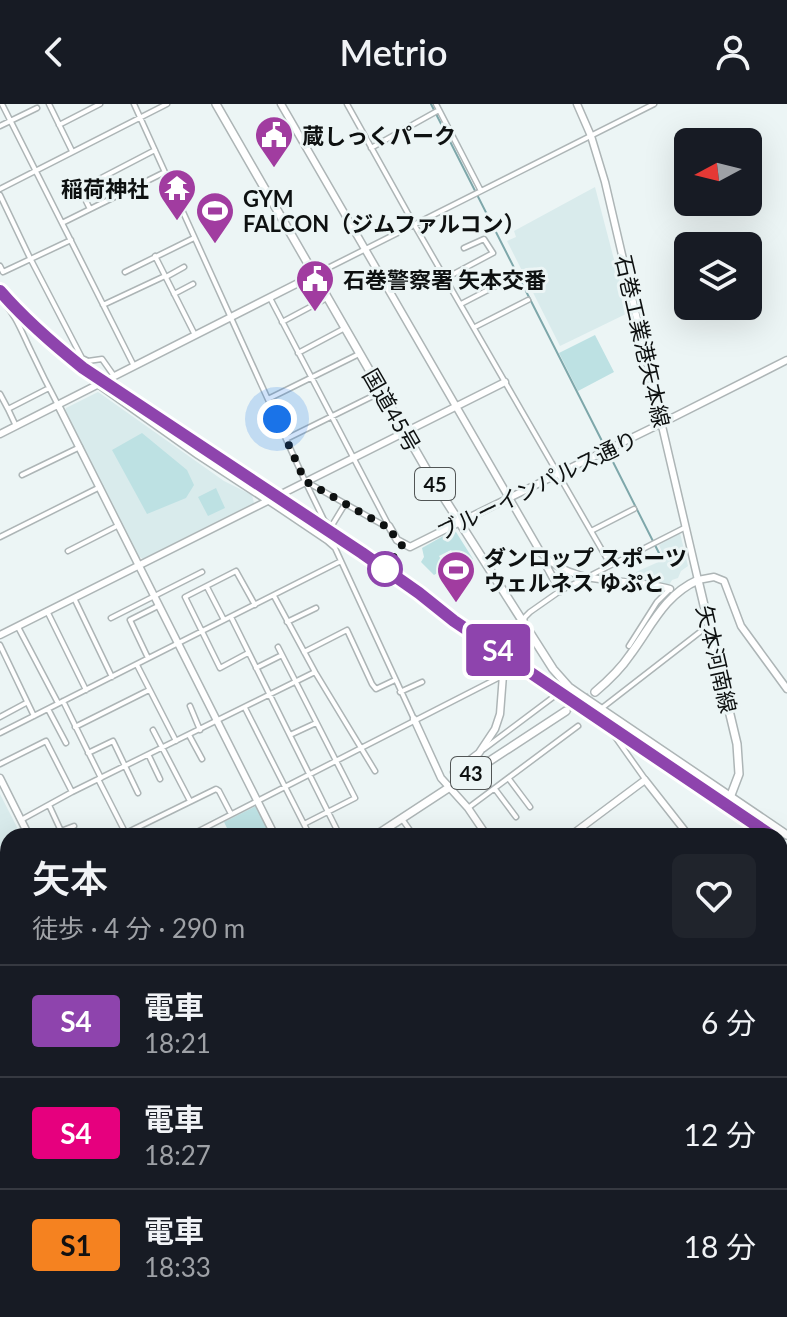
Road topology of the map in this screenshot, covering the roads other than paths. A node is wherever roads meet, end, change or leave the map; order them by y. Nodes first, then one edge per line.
1 (2, 104) edge
2 (49, 104) edge
3 (100, 104) edge
4 (134, 104) edge
5 (167, 104) edge
6 (216, 104) edge
7 (281, 104) edge
8 (347, 104) edge
9 (436, 104) edge
10 (577, 104) edge
11 (654, 104) edge
12 (37, 108) dead end
13 (437, 112) junction
14 (140, 117) junction
15 (10, 120) junction
16 (59, 125) junction
17 (0, 126) edge
18 (591, 136) junction
19 (371, 148) junction
20 (155, 150) junction
21 (72, 151) junction
22 (36, 170) junction
23 (165, 172) junction
24 (0, 189) edge
25 (478, 193) junction
26 (0, 195) edge
27 (90, 209) junction
28 (62, 223) junction
29 (415, 226) junction
30 (194, 238) junction
31 (71, 240) junction
32 (464, 248) dead end
33 (366, 249) junction
34 (155, 256) junction
35 (30, 258) junction
36 (0, 266) edge
37 (184, 267) dead end
38 (125, 272) dead end
39 (314, 275) junction
40 (165, 276) junction
41 (515, 276) dead end
42 (446, 278) junction
43 (193, 284) dead end
44 (174, 294) junction
45 (0, 298) edge
46 (270, 298) junction
47 (327, 298) junction
48 (528, 300) dead end
49 (461, 304) junction
50 (103, 305) junction
51 (229, 317) junction
52 (282, 322) junction
53 (475, 327) junction
54 (345, 328) junction
55 (195, 335) junction
56 (298, 353) junction
57 (359, 354) junction
58 (787, 360) edge
59 (134, 366) junction
60 (114, 376) junction
61 (310, 377) junction
62 (505, 382) junction
63 (98, 384) junction
64 (49, 388) junction
65 (382, 392) junction
66 (0, 394) edge
67 (268, 399) junction
68 (58, 405) junction
69 (457, 407) junction
70 (8, 409) junction
71 (331, 416) junction
72 (662, 423) junction
73 (16, 426) junction
74 (405, 431) junction
75 (0, 434) edge
76 (286, 439) junction
77 (80, 447) junction
78 (354, 457) junction
79 (558, 474) junction
80 (22, 475) dead end
81 (305, 481) junction
82 (100, 487) junction
83 (509, 497) junction
84 (267, 500) junction
85 (345, 504) junction
86 (634, 509) dead end
87 (458, 523) junction
88 (119, 525) junction
89 (389, 526) junction
90 (686, 527) junction
91 (591, 531) junction
92 (0, 537) edge
93 (68, 551) dead end
94 (547, 559) junction
95 (341, 561) junction
96 (610, 564) junction
97 (139, 565) junction
98 (202, 572) dead end
99 (589, 578) junction
100 (698, 580) junction
101 (206, 586) junction
102 (670, 589) joint
103 (560, 591) junction
104 (153, 596) junction
105 (274, 596) junction
106 (74, 598) junction
107 (255, 605) junction
108 (158, 606) junction
109 (316, 608) dead end
110 (47, 611) junction
111 (231, 617) junction
112 (111, 618) dead end
113 (224, 620) junction
114 (287, 622) junction
115 (523, 623) junction
116 (710, 625) junction
117 (18, 626) junction
118 (201, 631) junction
119 (0, 635) edge
120 (177, 643) junction
121 (0, 645) edge
122 (629, 646) dead end
123 (278, 647) dead end
124 (304, 652) junction
125 (248, 653) junction
126 (282, 655) junction
127 (148, 658) junction
128 (504, 662) junction
129 (137, 665) junction
130 (256, 668) junction
131 (315, 672) junction
132 (502, 676) junction
133 (112, 677) junction
134 (395, 680) junction
135 (296, 682) junction
136 (422, 682) dead end
137 (787, 689) edge
138 (86, 690) junction
139 (149, 690) junction
140 (400, 692) junction
141 (595, 692) tunnel mouth
142 (270, 694) junction
143 (60, 702) junction
144 (27, 703) junction
145 (190, 706) dead end
146 (245, 708) junction
147 (48, 709) junction
148 (600, 709) junction
149 (566, 711) tunnel mouth
150 (34, 716) junction
151 (611, 716) junction
152 (0, 717) edge
153 (414, 719) junction
154 (216, 722) junction
155 (316, 723) junction
156 (578, 726) dead end
157 (75, 727) junction
158 (153, 730) dead end
159 (200, 730) junction
160 (0, 733) edge
161 (189, 735) junction
162 (290, 735) junction
163 (176, 741) junction
164 (66, 743) dead end
165 (361, 747) junction
166 (162, 748) junction
167 (88, 753) junction
168 (479, 753) junction
169 (149, 755) junction
170 (202, 759) dead end
171 (335, 760) junction
172 (0, 764) edge
173 (125, 767) junction
174 (375, 771) dead end
175 (454, 772) dead end
176 (310, 773) junction
177 (0, 778) edge
178 (100, 779) junction
179 (160, 779) dead end
180 (509, 779) junction
181 (645, 780) junction
182 (284, 786) junction
183 (449, 787) junction
184 (495, 789) junction
185 (72, 792) junction
186 (138, 793) dead end
187 (731, 795) junction
188 (190, 801) junction
189 (256, 801) junction
190 (49, 805) junction
191 (530, 807) dead end
192 (468, 808) junction
193 (327, 812) junction
194 (231, 814) junction
195 (516, 817) dead end
196 (402, 819) junction
197 (21, 820) junction
198 (304, 824) junction
199 (74, 826) dead end
200 (25, 828) edge
201 (60, 828) edge
202 (69, 828) edge
203 (121, 828) edge
204 (138, 828) edge
205 (206, 828) edge
206 (271, 828) edge
207 (306, 828) edge
208 (336, 828) edge
209 (388, 828) edge
210 (408, 828) edge
211 (482, 828) edge
212 (581, 828) edge
213 (683, 828) edge
214 (777, 828) edge

1 - 15 street
2 - 16 street
3 - 16 street
4 - 14 street
5 - 14 street
6 - 39 main road, 国道45号 / 45
7 - 33 street
8 - 19 street
9 - 13 street
10 - 18 street, 石巻工業港矢本線
11 - 18 street
12 - 15 street
13 - 19 street
13 - 25 street
14 - 20 street
14 - 21 street
15 - 17 street
15 - 22 street
16 - 21 street
18 - 25 street
18 - 72 street, 石巻工業港矢本線
19 - 29 street
20 - 23 street
20 - 27 street
21 - 22 street
22 - 24 street
22 - 28 street
23 - 27 street
23 - 30 street
25 - 29 street
26 - 35 street
27 - 28 street
28 - 31 street
29 - 33 street
29 - 42 street
30 - 34 street
30 - 51 street
31 - 35 street
31 - 50 street
32 - 42 street
33 - 39 street
33 - 69 street
34 - 38 street
34 - 40 street
35 - 36 street
35 - 60 street
37 - 40 street
39 - 46 street
39 - 47 main road, 国道45号 / 45
40 - 44 street
40 - 50 street
41 - 49 street
42 - 49 street
43 - 44 street
44 - 55 street
45 - 64 street
46 - 51 street
46 - 52 street
47 - 52 street
47 - 54 main road, 国道45号 / 45
48 - 53 street
49 - 53 street
50 - 59 street
51 - 55 street
51 - 67 street
52 - 56 street
53 - 62 street
54 - 56 street
54 - 57 main road, 国道45号 / 45
55 - 59 street
56 - 61 street
57 - 61 street
57 - 65 main road, 国道45号 / 45
58 - 72 street, ブルーインパルス通り
59 - 60 street
60 - 63 street
61 - 67 street
61 - 71 street
62 - 69 street
62 - 79 street
63 - 68 street
63 - 84 street
64 - 68 street
64 - 70 street
65 - 71 street
65 - 74 main road, 国道45号 / 45
66 - 70 street
67 - 76 street
68 - 73 street
68 - 77 street
69 - 74 street
69 - 83 street
70 - 73 street
71 - 76 street
71 - 78 street
72 - 79 street, ブルーインパルス通り
72 - 90 street, 石巻工業港矢本線
73 - 75 street
74 - 78 street
74 - 87 main road, 国道45号 / 45
76 - 81 street
77 - 80 street
77 - 82 street
78 - 81 street
78 - 89 street
79 - 83 street, ブルーインパルス通り
79 - 91 street
81 - 84 street
81 - 85 street
81 - 85 street
82 - 88 street
82 - 92 street
83 - 87 street, ブルーインパルス通り
83 - 94 street
84 - 95 street
84 - 97 street
85 - 89 street
86 - 91 street
87 - 89 street, ブルーインパルス通り
87 - 115 main road, 国道45号 / 45
88 - 93 street
88 - 97 street
90 - 96 street
90 - 100 street, 石巻工業港矢本線
91 - 96 street
94 - 99 street
94 - 103 street
95 - 105 street
95 - 134 street
96 - 99 street
97 - 104 street
97 - 106 street
98 - 104 street
99 - 102 street
99 - 103 street
100 - 116 main road, 矢本河南線
100 - 137 street
100 - 141 main road, 矢本河南線
101 - 107 street
101 - 113 street
101 - 118 street
102 - 122 street
103 - 115 street
104 - 108 street
104 - 112 street
105 - 107 street
105 - 114 street
106 - 110 street
106 - 133 street
107 - 111 street
108 - 120 street
108 - 127 street
109 - 114 street
110 - 117 street
110 - 138 street
111 - 113 street
111 - 125 street
113 - 118 street
114 - 124 street
115 - 128 street
115 - 148 main road, 国道45号 / 45
116 - 148 street
116 - 187 main road, 矢本河南線
117 - 119 street
117 - 143 street
118 - 120 street
118 - 125 street
120 - 127 street
120 - 154 street
121 - 144 street
123 - 126 street
124 - 131 street
124 - 134 street
125 - 130 street
126 - 130 street
126 - 135 street
127 - 129 street
128 - 132 street
128 - 168 street
129 - 133 street
129 - 139 street
130 - 142 street
131 - 135 street
131 - 165 street
132 - 153 street
132 - 168 street
133 - 138 street
134 - 140 street
135 - 142 street
135 - 155 street
136 - 140 street
138 - 143 street
139 - 157 street
139 - 163 street
140 - 153 street
142 - 146 street
142 - 162 street
143 - 147 street
143 - 157 street
144 - 150 street
144 - 152 street
145 - 159 street
146 - 154 street
146 - 182 street
147 - 150 street
147 - 164 street
148 - 151 main road, 国道45号 / 45
149 - 183 main road, 43
150 - 160 street
151 - 181 street
151 - 187 main road, 国道45号 / 45
153 - 165 street
153 - 183 street
154 - 159 street
154 - 189 street
155 - 162 street
155 - 171 street
156 - 180 street
157 - 167 street
158 - 166 street
159 - 161 street
161 - 163 street
161 - 170 street
162 - 176 street
163 - 166 street
165 - 171 street
165 - 174 street
166 - 169 street
166 - 188 street
167 - 173 street
167 - 178 street
168 - 175 street
169 - 173 street
169 - 179 street
171 - 176 street
171 - 193 street
172 - 185 street
173 - 178 street
173 - 186 street
176 - 182 street
176 - 193 street
177 - 197 street
178 - 185 street
178 - 203 street
180 - 184 street
180 - 191 street
181 - 212 street
181 - 213 street
182 - 189 street
182 - 198 street
183 - 192 street
183 - 196 main road, 43
184 - 192 street
184 - 195 street
185 - 190 street
187 - 214 main road, 国道45号 / 45
188 - 194 street
188 - 204 street
189 - 194 street
189 - 206 street
190 - 197 street
190 - 201 street
192 - 211 street
193 - 198 street
193 - 208 street
194 - 205 street
196 - 209 main road, 43
196 - 210 street
197 - 200 street
198 - 207 street
199 - 202 street

